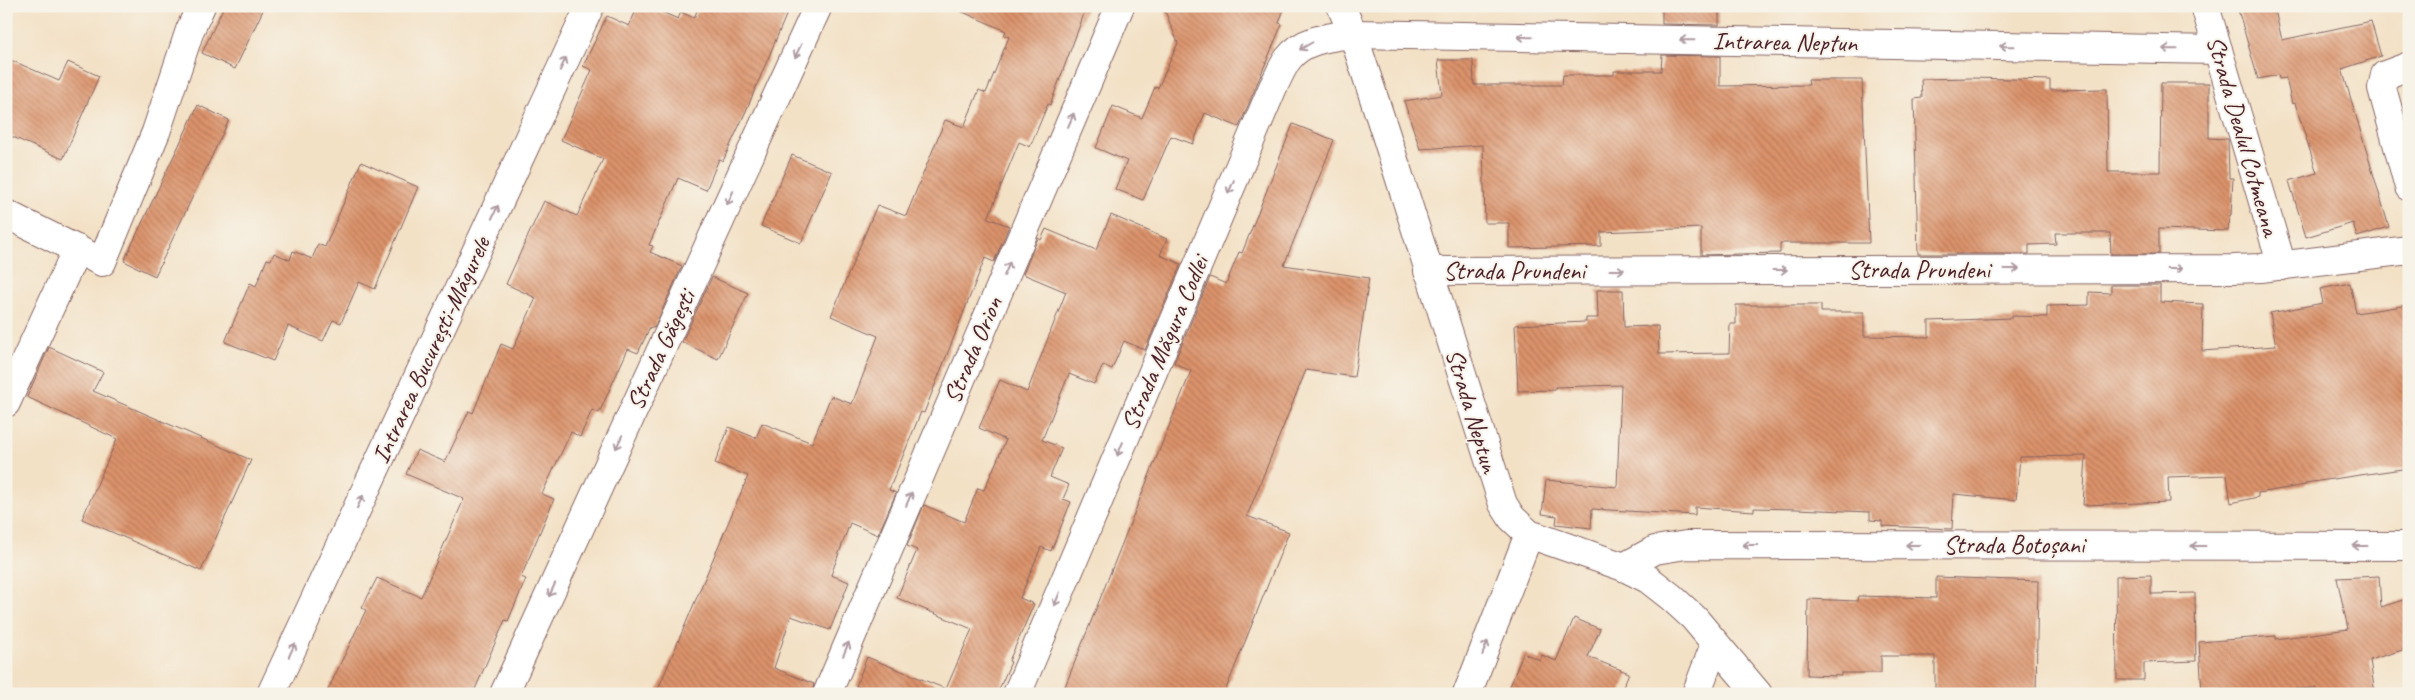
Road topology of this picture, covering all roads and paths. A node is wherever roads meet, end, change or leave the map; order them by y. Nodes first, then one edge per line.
1 (201, 6) edge
2 (590, 6) edge
3 (818, 6) edge
4 (1120, 6) edge
5 (1341, 6) edge
6 (2205, 6) edge
7 (1352, 34) junction
8 (2218, 50) junction
9 (2409, 66) edge
10 (2409, 187) edge
11 (6, 214) edge
12 (77, 249) junction
13 (2409, 250) edge
14 (2282, 266) junction
15 (1428, 271) junction
16 (6, 403) edge
17 (1529, 534) junction
18 (2409, 546) edge
19 (1624, 567) junction
20 (1715, 644) junction
21 (272, 694) edge
22 (504, 694) edge
23 (827, 694) edge
24 (1017, 694) edge
25 (1467, 694) edge
26 (1696, 694) edge
27 (1758, 694) edge

1 - 12 street
21 -> 2 street, Intrarea București-Măgurele
3 -> 22 street, Strada Găgești
23 -> 4 street, Strada Orion
5 - 7 street, Strada Neptun
6 - 8 street, Strada Dealul Cotmeana
8 -> 7 street, Intrarea Neptun
7 - 15 street, Strada Neptun
7 -> 24 street, Strada Măgura Codlei
8 - 14 street, Strada Dealul Cotmeana
9 - 10 street
11 - 12 street
12 - 16 street
13 - 14 street, Strada Prundeni
15 -> 14 street, Strada Prundeni
15 - 17 street, Strada Neptun
17 - 19 street, Strada Neptun
25 -> 17 street
18 -> 19 street, Strada Botoșani
19 - 20 street, Strada Neptun
20 - 26 street
20 - 27 street, Strada Neptun

